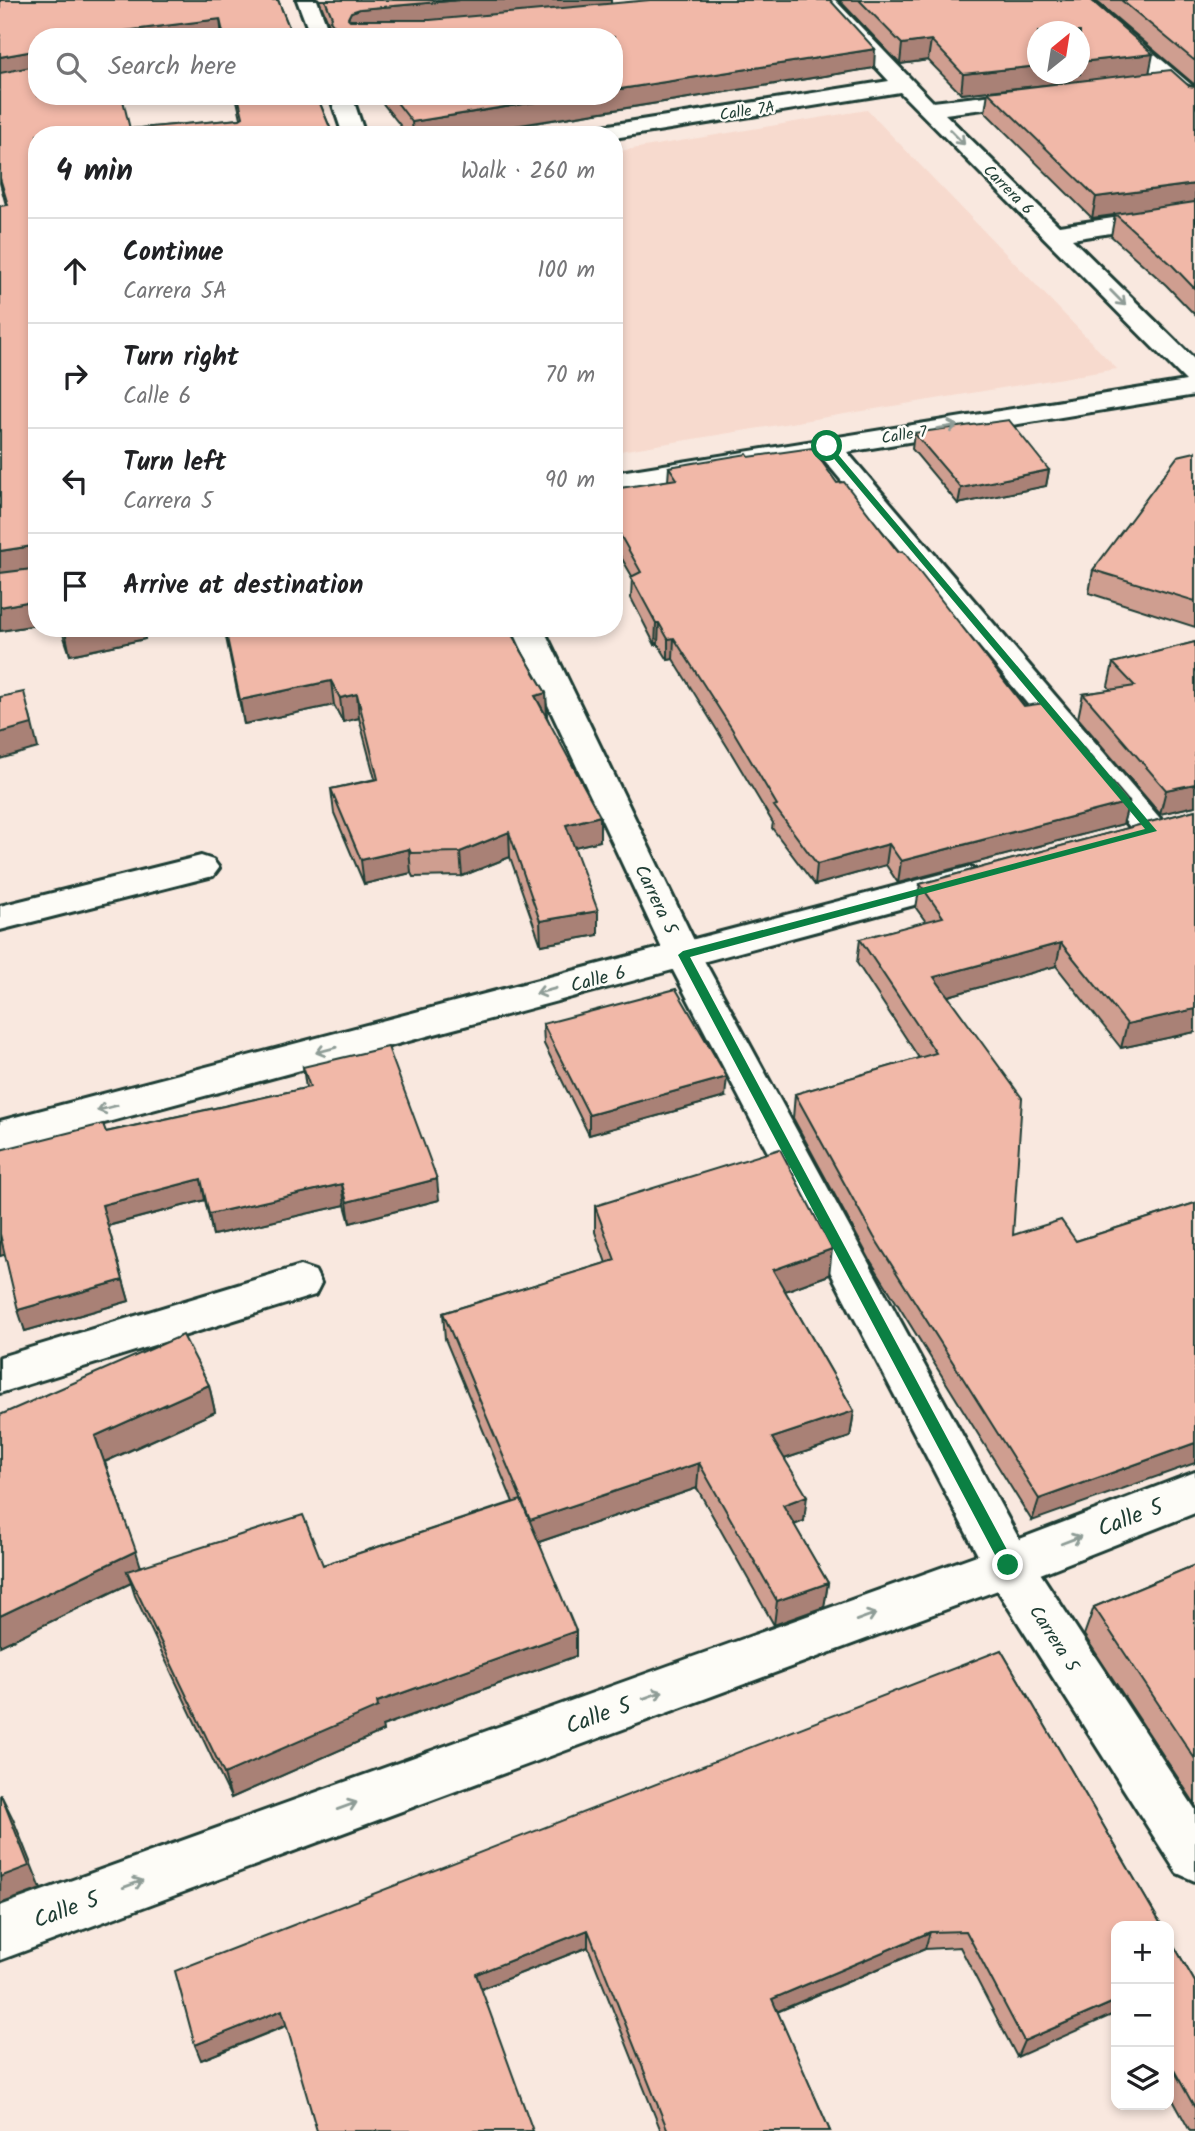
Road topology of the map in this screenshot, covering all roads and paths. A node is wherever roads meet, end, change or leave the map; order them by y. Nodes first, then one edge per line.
1 (307, 0) edge
2 (824, 0) edge
3 (1079, 0) edge
4 (318, 28) edge
5 (1173, 80) junction
6 (1146, 83) edge
7 (905, 85) junction
8 (1064, 93) edge
9 (1195, 99) edge
10 (344, 105) edge
11 (928, 109) junction
12 (351, 126) edge
13 (623, 130) edge
14 (1195, 214) edge
15 (1054, 234) junction
16 (1195, 375) edge
17 (1195, 387) edge
18 (827, 446) junction
19 (623, 480) edge
20 (531, 637) edge
21 (1111, 841) edge
22 (201, 868) dead end
23 (1004, 870) edge
24 (0, 918) edge
25 (683, 955) junction
26 (0, 1136) edge
27 (300, 1283) dead end
28 (0, 1375) edge
29 (1195, 1492) edge
30 (1008, 1565) junction
31 (1195, 1855) edge
32 (0, 1933) edge

1 - 4 street
2 - 7 street, Carrera 6
3 - 5 street
5 - 6 street
5 - 9 street
7 - 11 street, Carrera 6
7 - 13 street, Calle 7A
8 - 11 street
10 - 12 street
11 -> 15 street, Carrera 6
14 - 15 street
15 -> 16 street, Carrera 6
18 -> 17 street, Calle 7
18 - 19 street, Calle 7
18 - 21 street
20 - 25 street, Carrera 5
22 - 24 street
23 - 25 street, Calle 6
25 -> 26 street, Calle 6
25 - 30 street, Carrera 5
27 - 28 street
30 -> 29 street, Calle 5
30 - 31 street, Carrera 5
32 -> 30 street, Calle 5

